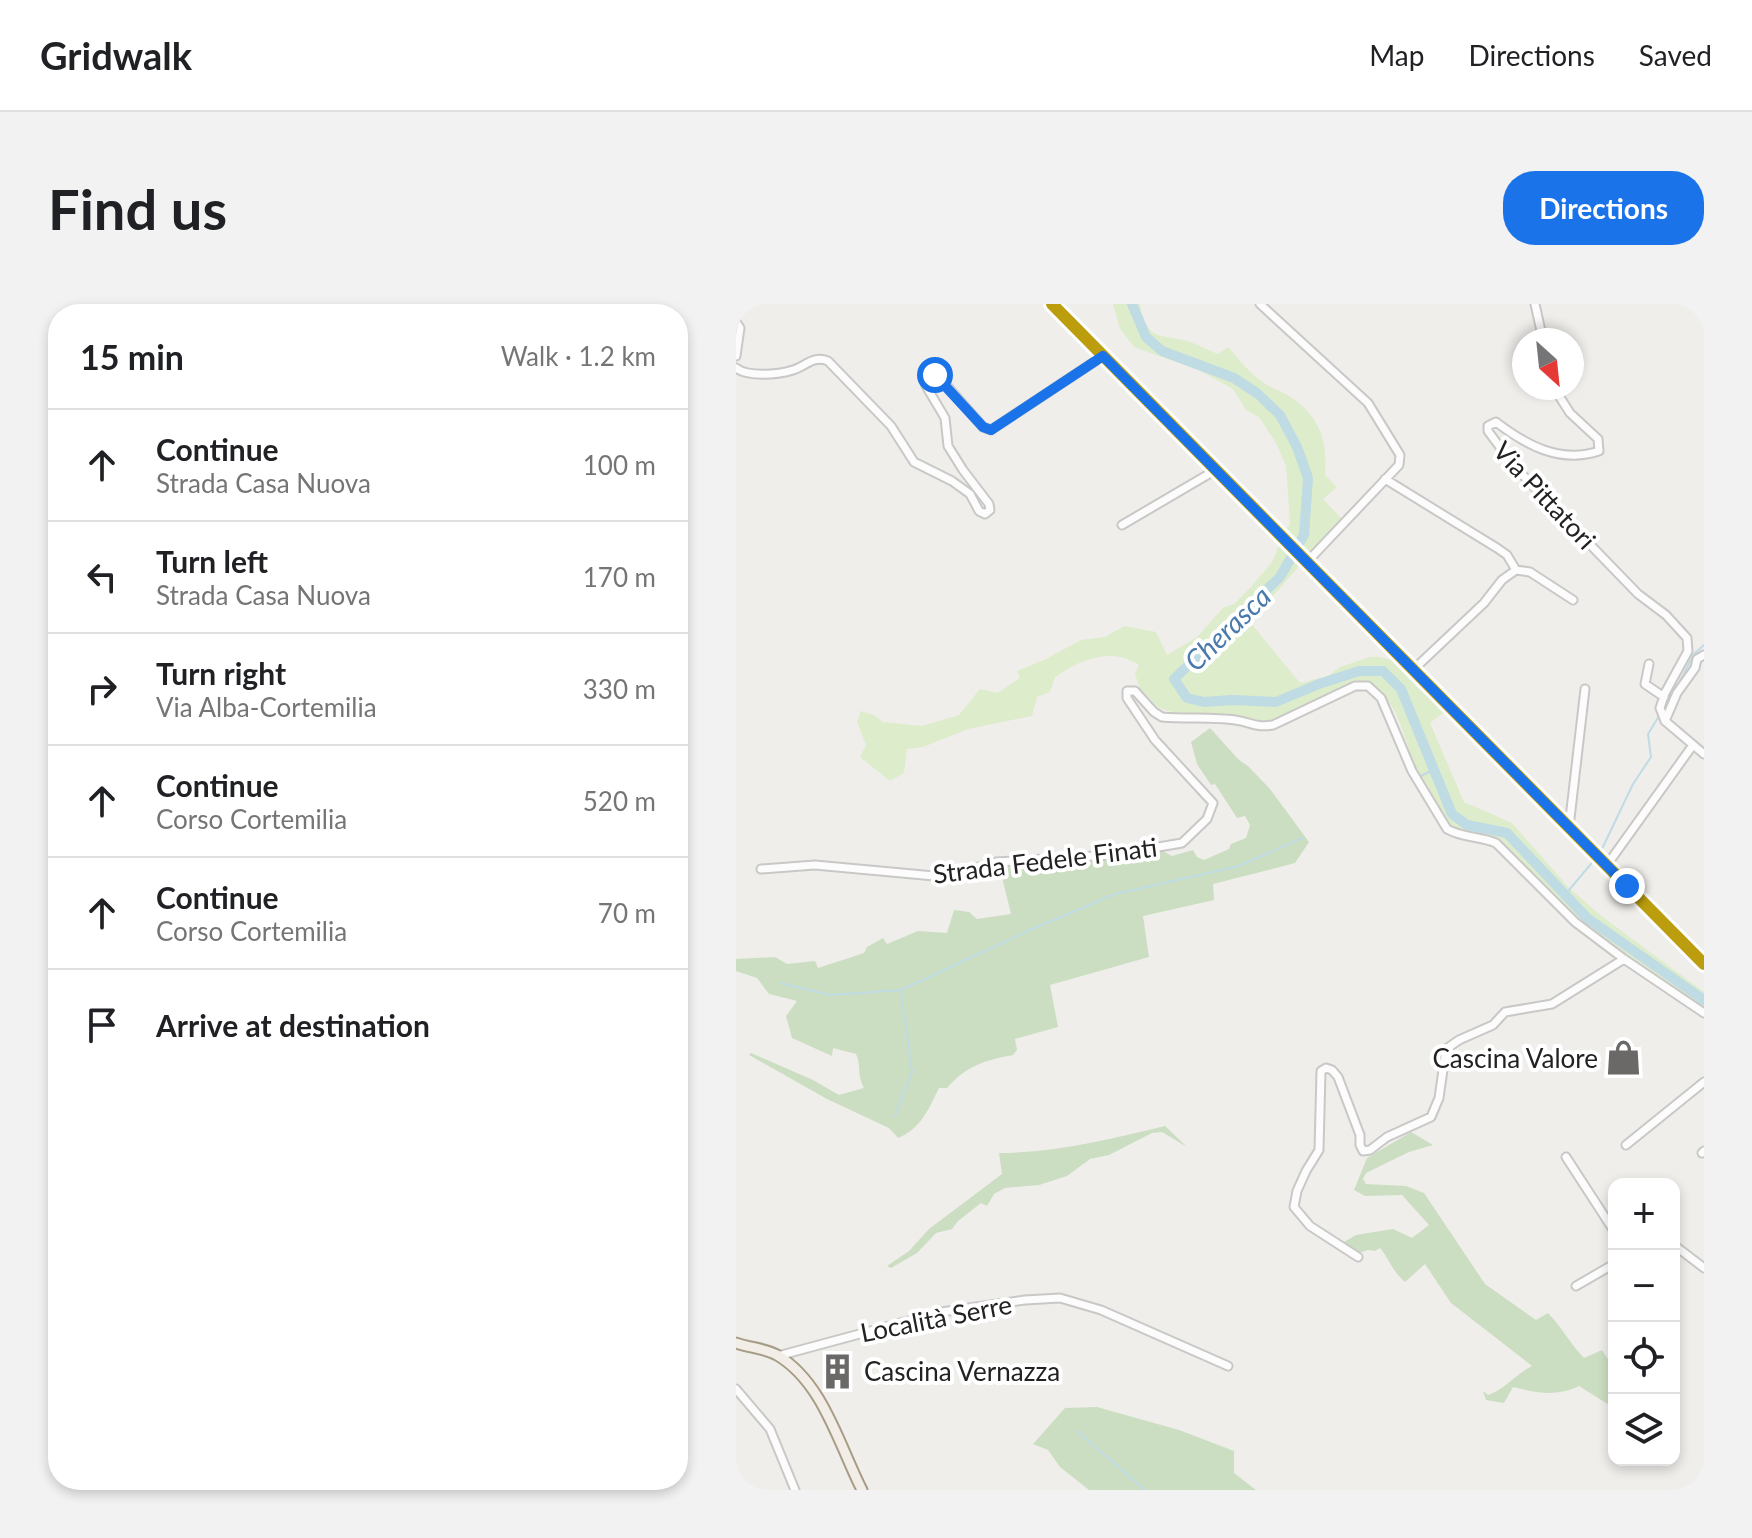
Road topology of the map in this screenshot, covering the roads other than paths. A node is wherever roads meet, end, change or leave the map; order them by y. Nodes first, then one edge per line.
1 (1052, 304) edge
2 (1260, 304) edge
3 (1535, 304) edge
4 (736, 322) edge
5 (1540, 328) edge
6 (736, 356) edge
7 (1103, 356) junction
8 (736, 368) edge
9 (1562, 400) edge
10 (1214, 471) junction
11 (1385, 479) junction
12 (1122, 525) dead end
13 (1306, 560) junction
14 (1516, 570) junction
15 (1573, 600) dead end
16 (1704, 655) edge
17 (1649, 664) dead end
18 (1413, 670) junction
19 (1585, 689) dead end
20 (1664, 697) junction
21 (1663, 715) junction
22 (1693, 745) junction
23 (1704, 754) edge
24 (1569, 827) junction
25 (1597, 856) junction
26 (761, 869) dead end
27 (1624, 959) junction
28 (1704, 964) edge
29 (1704, 1013) edge
30 (1704, 1082) edge
31 (1626, 1145) dead end
32 (1566, 1157) dead end
33 (1608, 1222) edge
34 (1680, 1250) edge
35 (1358, 1257) dead end
36 (1608, 1267) edge
37 (1704, 1268) edge
38 (1576, 1286) dead end
39 (736, 1343) edge
40 (778, 1356) junction
41 (1228, 1366) dead end
42 (736, 1389) edge
43 (795, 1490) edge
44 (862, 1490) edge

1 - 7 main road
2 - 11 street
3 - 5 street
4 - 6 street
7 - 8 street
7 - 10 main road
9 - 20 street, Via Pittatori
10 - 12 street
10 - 13 main road
11 - 13 street
11 - 14 street
13 - 18 main road
14 - 15 street
14 - 18 street
16 - 21 street
17 - 20 street
18 - 24 main road
19 - 24 street
20 - 21 street, Via Pittatori
21 - 22 street
22 - 23 street
22 - 25 street
24 - 25 main road
25 - 28 main road
26 - 27 street, Strada Fedele Finati
27 - 29 street
27 - 35 street
30 - 31 street
32 - 33 street
34 - 37 street
36 - 38 street
39 - 40 main road
40 - 41 street, Località Serre
40 - 44 main road
42 - 43 street

